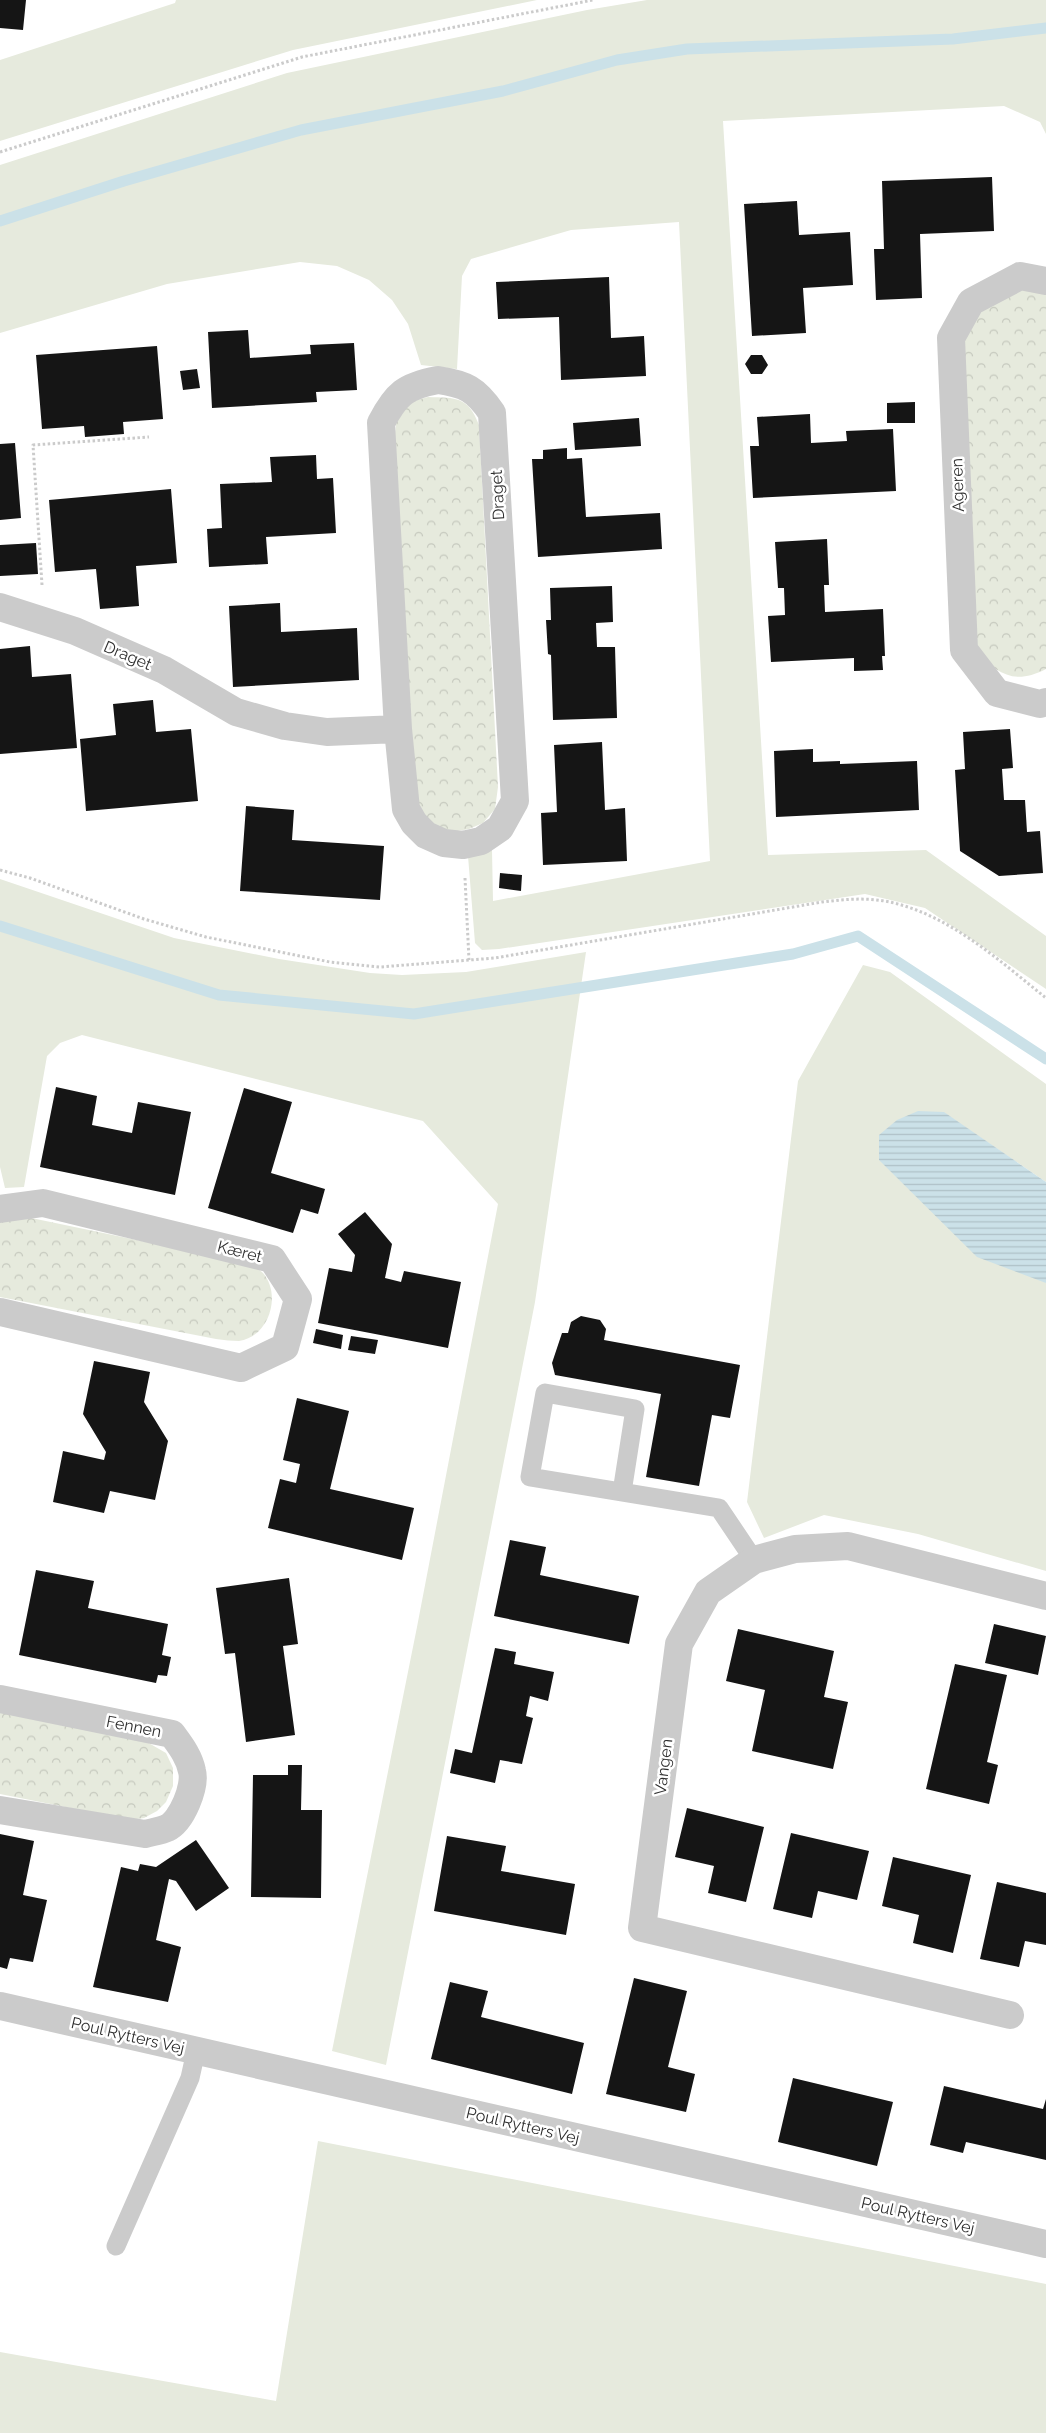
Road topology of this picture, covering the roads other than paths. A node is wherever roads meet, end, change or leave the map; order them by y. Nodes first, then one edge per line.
1 (1046, 281) edge
2 (0, 607) edge
3 (1046, 702) edge
4 (398, 728) junction
5 (0, 1209) edge
6 (0, 1312) edge
7 (622, 1492) junction
8 (754, 1560) junction
9 (1046, 1596) edge
10 (0, 1699) edge
11 (0, 1810) edge
12 (0, 2006) edge
13 (1010, 2015) dead end
14 (196, 2051) junction
15 (1046, 2244) edge
16 (116, 2246) dead end

1 - 3 street, Ageren
2 - 4 street, Draget
4 - 4 street, Draget
5 - 6 street, Kæret
7 - 7 lane
7 - 8 lane
8 - 9 street, Vangen
8 - 13 street, Vangen
10 - 11 street, Fennen
12 - 14 street, Poul Rytters Vej
14 - 15 street, Poul Rytters Vej
14 - 16 lane

